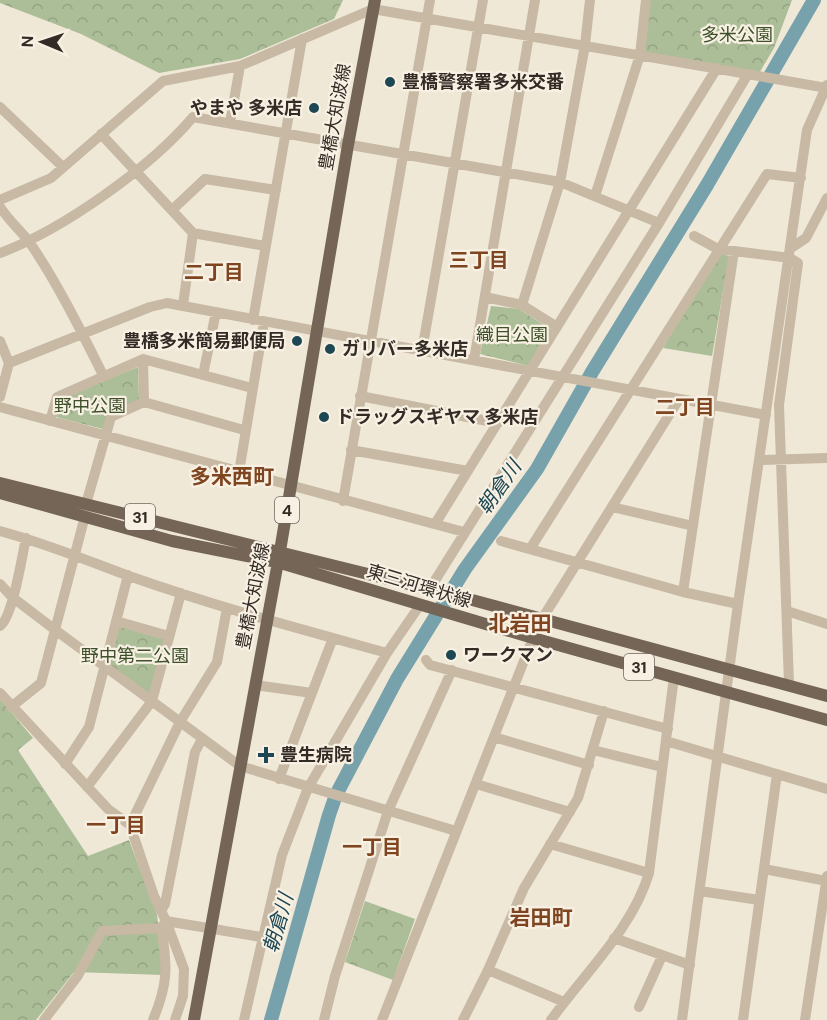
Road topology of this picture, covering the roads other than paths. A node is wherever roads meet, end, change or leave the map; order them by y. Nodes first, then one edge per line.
1 (430, 0) edge
2 (483, 0) edge
3 (535, 0) edge
4 (590, 0) edge
5 (646, 0) edge
6 (374, 5) edge
7 (428, 19) junction
8 (480, 27) junction
9 (531, 36) junction
10 (302, 39) junction
11 (585, 45) junction
12 (639, 55) junction
13 (240, 66) junction
14 (717, 68) junction
15 (748, 74) junction
16 (826, 87) edge
17 (0, 106) edge
18 (230, 123) junction
19 (286, 133) junction
20 (101, 134) junction
21 (348, 145) junction
22 (404, 154) junction
23 (456, 164) junction
24 (63, 167) junction
25 (135, 173) junction
26 (507, 173) junction
27 (801, 178) junction
28 (560, 182) junction
29 (276, 190) junction
30 (595, 196) junction
31 (827, 198) edge
32 (0, 200) edge
33 (0, 207) edge
34 (171, 210) junction
35 (631, 210) junction
36 (659, 223) junction
37 (193, 233) junction
38 (694, 236) dead end
39 (29, 242) junction
40 (265, 246) junction
41 (718, 249) junction
42 (734, 251) junction
43 (0, 253) edge
44 (790, 253) junction
45 (485, 297) junction
46 (183, 305) junction
47 (522, 305) junction
48 (216, 312) junction
49 (258, 321) junction
50 (557, 327) junction
51 (82, 333) junction
52 (316, 333) junction
53 (0, 341) edge
54 (370, 342) junction
55 (422, 351) junction
56 (143, 359) junction
57 (474, 360) junction
58 (9, 363) junction
59 (529, 371) junction
60 (103, 375) junction
61 (203, 375) junction
62 (562, 378) junction
63 (252, 388) junction
64 (630, 390) junction
65 (360, 396) junction
66 (0, 397) edge
67 (679, 399) junction
68 (144, 402) junction
69 (710, 405) junction
70 (0, 407) edge
71 (766, 415) junction
72 (50, 421) junction
73 (498, 423) junction
74 (244, 430) junction
75 (106, 436) junction
76 (351, 450) junction
77 (827, 458) edge
78 (760, 460) junction
79 (781, 460) junction
80 (468, 471) junction
81 (239, 472) junction
82 (0, 483) edge
83 (291, 486) junction
84 (0, 493) edge
85 (343, 501) junction
86 (612, 507) junction
87 (86, 510) junction
88 (435, 524) junction
89 (693, 526) junction
90 (0, 531) edge
91 (464, 532) junction
92 (27, 538) junction
93 (501, 541) dead end
94 (530, 549) junction
95 (75, 553) junction
96 (279, 557) junction
97 (578, 562) junction
98 (128, 575) junction
99 (0, 584) edge
100 (430, 590) junction
101 (683, 592) junction
102 (181, 593) junction
103 (12, 597) junction
104 (738, 604) junction
105 (422, 606) junction
106 (227, 608) junction
107 (787, 612) junction
108 (542, 619) junction
109 (267, 620) junction
110 (116, 621) junction
111 (827, 624) edge
112 (0, 626) edge
113 (54, 629) junction
114 (169, 636) junction
115 (333, 638) junction
116 (533, 638) junction
117 (387, 653) junction
118 (426, 660) dead end
119 (103, 666) junction
120 (452, 670) junction
121 (730, 670) junction
122 (674, 677) junction
123 (789, 684) junction
124 (255, 685) junction
125 (514, 686) junction
126 (728, 691) junction
127 (0, 693) edge
128 (312, 693) junction
129 (827, 696) edge
130 (152, 701) junction
131 (11, 707) junction
132 (604, 711) junction
133 (827, 720) edge
134 (180, 722) junction
135 (668, 729) junction
136 (494, 737) junction
137 (202, 739) junction
138 (666, 741) junction
139 (593, 750) junction
140 (719, 755) junction
141 (65, 764) junction
142 (588, 765) junction
143 (240, 766) junction
144 (662, 767) junction
145 (777, 774) junction
146 (279, 779) junction
147 (476, 784) junction
148 (87, 787) junction
149 (311, 788) junction
150 (827, 789) edge
151 (387, 811) junction
152 (570, 812) junction
153 (130, 825) junction
154 (456, 831) junction
155 (550, 844) junction
156 (764, 869) junction
157 (649, 873) junction
158 (827, 879) edge
159 (700, 891) junction
160 (759, 900) junction
161 (161, 911) junction
162 (164, 925) junction
163 (211, 928) junction
164 (261, 937) junction
165 (614, 938) junction
166 (662, 956) junction
167 (690, 965) junction
168 (488, 970) junction
169 (564, 1002) junction
170 (639, 1007) dead end
171 (44, 1020) edge
172 (153, 1020) edge
173 (175, 1020) edge
174 (194, 1020) edge
175 (244, 1020) edge
176 (324, 1020) edge
177 (382, 1020) edge
178 (463, 1020) edge
179 (550, 1020) edge
180 (682, 1020) edge
181 (743, 1020) edge
182 (805, 1020) edge

1 - 7 street
2 - 8 street
3 - 9 street
4 - 11 street
5 - 12 street
6 - 7 street
6 - 10 street
6 - 21 main road, 豊橋大知波線 / 4
7 - 8 street
7 - 22 street
8 - 9 street
8 - 23 street
9 - 11 street
9 - 26 street
10 - 13 street
10 - 19 street
11 - 12 street
11 - 28 street
12 - 14 street
12 - 30 street
13 - 18 street
13 - 20 street
14 - 15 street
14 - 35 street
15 - 16 street
15 - 36 street
16 - 27 street
17 - 24 street
18 - 19 street
18 - 25 street
19 - 21 street
19 - 29 street
20 - 24 street
20 - 25 street
21 - 22 street
21 - 52 main road, 豊橋大知波線 / 4
22 - 23 street
22 - 54 street
23 - 26 street
23 - 55 street
24 - 32 street
25 - 34 street
25 - 39 street
26 - 28 street
26 - 45 street
27 - 41 street
27 - 44 street
28 - 30 street
28 - 47 street
29 - 34 street
29 - 40 street
30 - 35 street
31 - 44 street
33 - 39 street
34 - 37 street
35 - 36 street
35 - 50 street
36 - 62 street
37 - 40 street
37 - 46 street
38 - 41 street
39 - 43 street
39 - 51 street
40 - 49 street
41 - 42 street
41 - 64 street
42 - 44 street
42 - 69 street
44 - 71 street
44 - 79 street
45 - 47 street
45 - 57 street
46 - 48 street
46 - 51 street
47 - 50 street
48 - 49 street
48 - 61 street
49 - 52 street
49 - 63 street
50 - 59 street
51 - 58 street
51 - 60 street
52 - 54 street
52 - 83 main road, 豊橋大知波線 / 4
53 - 58 street
54 - 55 street
54 - 65 street
55 - 57 street
56 - 60 street
56 - 61 street
56 - 68 street
57 - 59 street
58 - 66 street
59 - 62 street
59 - 73 street
60 - 72 street
61 - 63 street
62 - 64 street
62 - 91 street
63 - 74 street
64 - 67 street
64 - 94 street
65 - 73 street
65 - 76 street
67 - 69 street
67 - 86 street
68 - 74 street
68 - 75 street
69 - 71 street
69 - 89 street
70 - 72 street
71 - 78 street
72 - 75 street
73 - 80 street
74 - 81 street
75 - 81 street
75 - 87 street
76 - 80 street
76 - 85 street
77 - 79 street
78 - 79 street
78 - 104 street
79 - 107 street
80 - 88 street
81 - 83 street
82 - 87 main road, 東三河環状線 / 31
83 - 85 street
83 - 96 main road, 豊橋大知波線 / 4
84 - 87 main road, 東三河環状線 / 31
85 - 88 street
86 - 89 street
86 - 97 street
87 - 95 street
87 - 96 main road, 東三河環状線 / 31
88 - 91 street
89 - 101 street
90 - 92 street
91 - 100 street
92 - 95 street
92 - 103 street
93 - 94 street
94 - 97 street
95 - 98 street
95 - 113 street
96 - 100 main road, 東三河環状線 / 31
96 - 105 main road, 東三河環状線 / 31
96 - 109 main road, 豊橋大知波線 / 4
97 - 101 street
97 - 108 street
98 - 102 street
98 - 110 street
99 - 103 street
100 - 108 main road, 東三河環状線 / 31
101 - 104 street
102 - 106 street
102 - 114 street
103 - 112 street
103 - 113 street
104 - 121 street
105 - 116 main road, 東三河環状線 / 31
105 - 117 street
106 - 109 street
106 - 134 street
107 - 111 street
107 - 123 street
108 - 121 main road, 東三河環状線 / 31
109 - 115 street
109 - 124 main road, 豊橋大知波線 / 4
110 - 114 street
110 - 119 street
113 - 119 street
113 - 131 street
114 - 130 street
115 - 117 street
115 - 128 street
116 - 122 main road, 東三河環状線 / 31
116 - 125 street
117 - 149 street
118 - 120 street
119 - 130 street
119 - 141 street
120 - 125 street
120 - 151 street
121 - 123 main road, 東三河環状線 / 31
121 - 126 street
122 - 126 main road, 東三河環状線 / 31
122 - 135 street
123 - 129 main road, 東三河環状線 / 31
124 - 128 street
124 - 143 main road, 豊橋大知波線 / 4
125 - 132 street
125 - 136 street
126 - 133 main road, 東三河環状線 / 31
126 - 140 street
127 - 131 street
128 - 146 street
130 - 134 street
130 - 148 street
131 - 141 street
132 - 135 street
132 - 139 street
134 - 137 street
134 - 153 street
135 - 138 street
136 - 142 street
136 - 147 street
137 - 143 street
137 - 161 street
138 - 140 street
138 - 144 street
139 - 142 street
139 - 144 street
140 - 145 street
140 - 159 street
141 - 148 street
142 - 152 street
143 - 146 street
143 - 163 main road, 豊橋大知波線 / 4
144 - 157 street
145 - 150 street
145 - 156 street
146 - 149 street
147 - 152 street
147 - 154 street
148 - 153 street
149 - 151 street
149 - 164 street
151 - 154 street
151 - 176 street
152 - 155 street
153 - 161 street
154 - 177 street
155 - 157 street
155 - 168 street
156 - 158 street
156 - 160 street
157 - 165 street
158 - 182 street
159 - 160 street
159 - 167 street
160 - 181 street
161 - 162 street
162 - 163 street
162 - 171 street
162 - 172 street
162 - 173 street
163 - 164 street
163 - 174 main road, 豊橋大知波線 / 4
164 - 175 street
165 - 166 street
165 - 169 street
166 - 167 street
166 - 170 street
167 - 180 street
168 - 169 street
168 - 178 street
169 - 179 street

